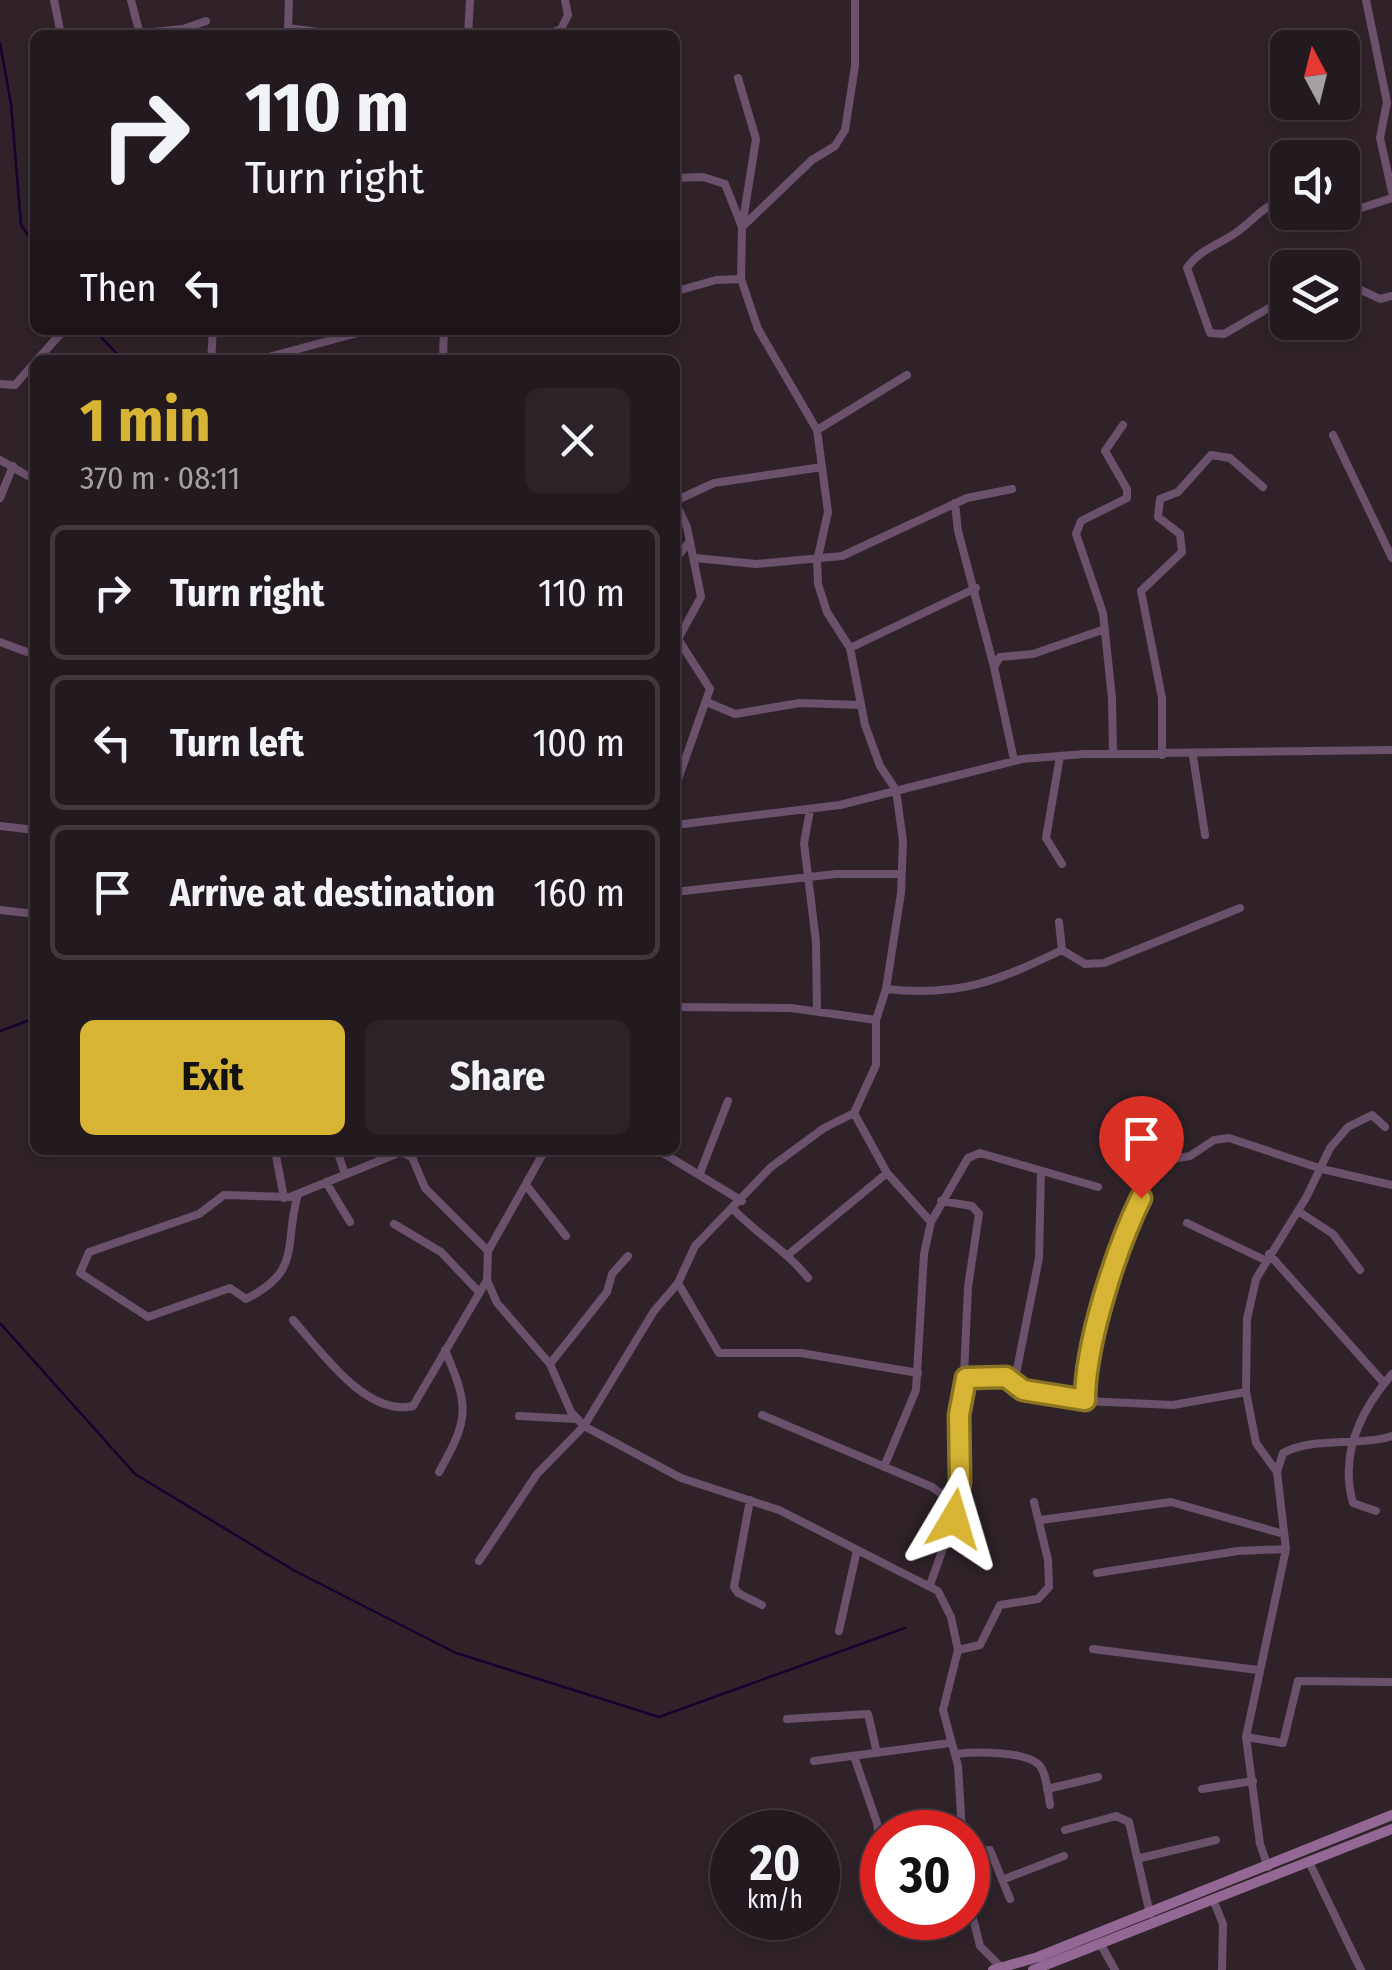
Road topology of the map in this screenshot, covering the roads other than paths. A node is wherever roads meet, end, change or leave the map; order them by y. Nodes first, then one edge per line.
1 (54, 0) edge
2 (130, 0) edge
3 (289, 0) edge
4 (470, 0) edge
5 (566, 0) edge
6 (855, 0) edge
7 (1366, 0) edge
8 (206, 21) dead end
9 (60, 30) edge
10 (139, 30) edge
11 (161, 30) edge
12 (303, 30) edge
13 (468, 30) edge
14 (558, 30) edge
15 (738, 78) dead end
16 (1389, 101) edge
17 (680, 178) edge
18 (1390, 179) edge
19 (1392, 195) edge
20 (1270, 205) edge
21 (1360, 210) edge
22 (742, 227) junction
23 (741, 279) junction
24 (1360, 289) edge
25 (680, 290) edge
26 (1392, 296) edge
27 (1270, 307) edge
28 (59, 335) edge
29 (350, 335) edge
30 (41, 355) edge
31 (276, 355) edge
32 (30, 368) edge
33 (907, 375) dead end
34 (0, 384) edge
35 (1123, 425) dead end
36 (817, 430) junction
37 (1333, 434) dead end
38 (0, 460) edge
39 (13, 466) junction
40 (822, 467) junction
41 (30, 477) edge
42 (1263, 486) dead end
43 (1012, 489) dead end
44 (0, 498) edge
45 (680, 500) edge
46 (955, 503) junction
47 (680, 515) edge
48 (690, 542) junction
49 (680, 554) edge
50 (695, 558) junction
51 (1392, 558) edge
52 (816, 560) junction
53 (976, 588) junction
54 (1105, 630) junction
55 (680, 632) edge
56 (0, 642) edge
57 (680, 647) edge
58 (850, 648) junction
59 (30, 653) edge
60 (994, 668) junction
61 (708, 702) junction
62 (861, 705) junction
63 (1392, 750) edge
64 (1113, 753) junction
65 (1162, 755) junction
66 (1060, 756) junction
67 (1193, 756) junction
68 (1014, 760) junction
69 (680, 771) edge
70 (896, 790) junction
71 (810, 810) junction
72 (680, 824) edge
73 (0, 826) edge
74 (30, 830) edge
75 (1205, 835) dead end
76 (1062, 864) dead end
77 (902, 874) junction
78 (809, 876) junction
79 (680, 892) edge
80 (1240, 908) dead end
81 (0, 910) edge
82 (27, 913) dead end
83 (1060, 922) dead end
84 (1062, 950) junction
85 (886, 989) junction
86 (680, 1007) edge
87 (817, 1011) junction
88 (876, 1020) junction
89 (728, 1101) dead end
90 (854, 1114) junction
91 (1385, 1127) dead end
92 (276, 1155) edge
93 (338, 1155) edge
94 (397, 1155) edge
95 (410, 1155) edge
96 (542, 1155) edge
97 (667, 1155) edge
98 (1322, 1169) junction
99 (1041, 1170) junction
100 (700, 1173) junction
101 (345, 1174) junction
102 (886, 1174) junction
103 (326, 1182) junction
104 (526, 1185) junction
105 (1392, 1185) edge
106 (1098, 1187) dead end
107 (298, 1194) junction
108 (284, 1198) junction
109 (742, 1201) junction
110 (941, 1201) junction
111 (734, 1209) junction
112 (1298, 1211) junction
113 (350, 1222) dead end
114 (931, 1222) junction
115 (394, 1224) dead end
116 (1187, 1224) dead end
117 (566, 1236) dead end
118 (488, 1251) junction
119 (789, 1254) junction
120 (628, 1256) dead end
121 (1267, 1257) junction
122 (1360, 1270) dead end
123 (808, 1278) dead end
124 (487, 1280) junction
125 (678, 1283) junction
126 (479, 1292) junction
127 (293, 1320) dead end
128 (444, 1350) junction
129 (550, 1364) junction
130 (918, 1373) junction
131 (1392, 1374) edge
132 (966, 1378) junction
133 (1010, 1380) junction
134 (1384, 1383) junction
135 (1246, 1392) junction
136 (1085, 1400) junction
137 (762, 1415) dead end
138 (518, 1416) dead end
139 (576, 1419) junction
140 (584, 1426) junction
141 (1392, 1436) edge
142 (1349, 1445) junction
143 (884, 1467) junction
144 (439, 1472) dead end
145 (1276, 1472) junction
146 (750, 1500) junction
147 (1034, 1502) dead end
148 (958, 1506) junction
149 (1376, 1511) dead end
150 (1041, 1520) junction
151 (1284, 1534) junction
152 (856, 1550) junction
153 (1286, 1550) junction
154 (479, 1561) dead end
155 (1097, 1573) dead end
156 (930, 1585) junction
157 (762, 1604) dead end
158 (839, 1631) dead end
159 (1093, 1649) dead end
160 (958, 1650) junction
161 (1258, 1670) junction
162 (1392, 1682) edge
163 (786, 1719) dead end
164 (1246, 1737) junction
165 (950, 1743) junction
166 (876, 1753) junction
167 (955, 1754) junction
168 (854, 1756) junction
169 (814, 1761) dead end
170 (1098, 1777) dead end
171 (1253, 1780) junction
172 (1047, 1788) junction
173 (1202, 1789) dead end
174 (1050, 1805) dead end
175 (872, 1810) edge
176 (960, 1810) edge
177 (1392, 1815) edge
178 (1392, 1828) edge
179 (1065, 1830) dead end
180 (1216, 1840) dead end
181 (990, 1850) edge
182 (1064, 1856) dead end
183 (1141, 1858) junction
184 (1308, 1862) junction
185 (1268, 1866) junction
186 (1002, 1880) junction
187 (1010, 1899) dead end
188 (1214, 1902) junction
189 (1150, 1914) junction
190 (978, 1940) edge
191 (1101, 1945) junction
192 (997, 1969) edge
193 (1040, 1969) edge
194 (1115, 1970) edge
195 (1222, 1970) edge
196 (1361, 1970) edge

1 - 9 street
2 - 10 street
3 - 12 street
4 - 13 street
5 - 14 street
6 - 22 street
7 - 16 street
8 - 11 street
15 - 22 street
16 - 18 street
17 - 22 street
18 - 19 street
19 - 21 street
20 - 27 street
22 - 23 street
23 - 25 street
23 - 36 street
24 - 26 street
28 - 30 street
29 - 31 street
32 - 34 street
33 - 36 street
35 - 54 street
36 - 40 street
37 - 51 street
38 - 39 street
39 - 41 street
39 - 44 street
40 - 45 street
40 - 52 street
42 - 65 street
43 - 46 street
46 - 52 street
46 - 53 street
47 - 48 street
48 - 49 street
48 - 50 street
50 - 52 street
50 - 55 street
52 - 58 street
53 - 58 street
53 - 60 street
54 - 60 street
54 - 64 street
56 - 59 street
57 - 61 street
58 - 62 street
60 - 68 street
61 - 62 street
61 - 69 street
62 - 70 street
63 - 67 street
64 - 65 street
64 - 66 street
65 - 67 street
66 - 68 street
66 - 76 street
67 - 75 street
68 - 70 street
70 - 71 street
70 - 77 street
71 - 72 street
71 - 78 street
73 - 74 street
77 - 78 street
77 - 85 street
78 - 79 street
78 - 87 street
80 - 84 street
81 - 82 street
83 - 84 street
84 - 85 street
85 - 88 street
86 - 87 street
87 - 88 street
88 - 90 street
89 - 100 street
90 - 102 street
90 - 109 street
91 - 98 street
92 - 108 street
93 - 101 street
94 - 101 street
95 - 118 street
96 - 104 street
97 - 100 street
98 - 105 street
98 - 112 street
98 - 136 street
99 - 106 street
99 - 110 street
99 - 133 street
100 - 109 street
101 - 103 street
102 - 114 street
102 - 119 street
103 - 107 street
103 - 113 street
104 - 117 street
104 - 118 street
107 - 108 street
107 - 108 street
109 - 111 street
110 - 114 street
110 - 132 street
111 - 119 street
111 - 125 street
112 - 121 street
112 - 122 street
114 - 130 street
115 - 126 street
116 - 121 street
118 - 124 street
119 - 123 street
120 - 129 street
121 - 134 street
121 - 135 street
124 - 126 street
124 - 129 street
125 - 130 street
125 - 140 street
126 - 128 street
127 - 128 street
128 - 144 street
129 - 139 street
130 - 143 street
131 - 134 street
132 - 133 street
132 - 148 street
133 - 136 street
134 - 142 street
135 - 136 street
135 - 145 street
137 - 143 street
138 - 139 street
139 - 140 street
140 - 146 street
140 - 154 street
141 - 142 street
142 - 145 street
142 - 149 street
143 - 148 street
145 - 151 street
146 - 152 street
146 - 157 street
147 - 150 street
148 - 156 street
150 - 151 street
150 - 160 street
151 - 153 street
152 - 156 street
152 - 158 street
153 - 155 street
153 - 161 street
156 - 160 street
159 - 161 street
160 - 165 street
161 - 164 street
162 - 164 street
163 - 166 street
164 - 171 street
165 - 166 street
165 - 167 street
166 - 168 street
167 - 172 street
167 - 176 street
168 - 169 street
168 - 175 street
170 - 172 street
171 - 173 street
171 - 185 street
172 - 174 street
177 - 185 main road
178 - 184 main road
179 - 183 street
180 - 183 street
181 - 186 street
182 - 186 street
183 - 189 street
184 - 188 main road
184 - 196 street
185 - 189 main road
186 - 187 street
188 - 191 main road
188 - 195 street
189 - 192 main road
190 - 192 street
191 - 193 main road
191 - 194 street

